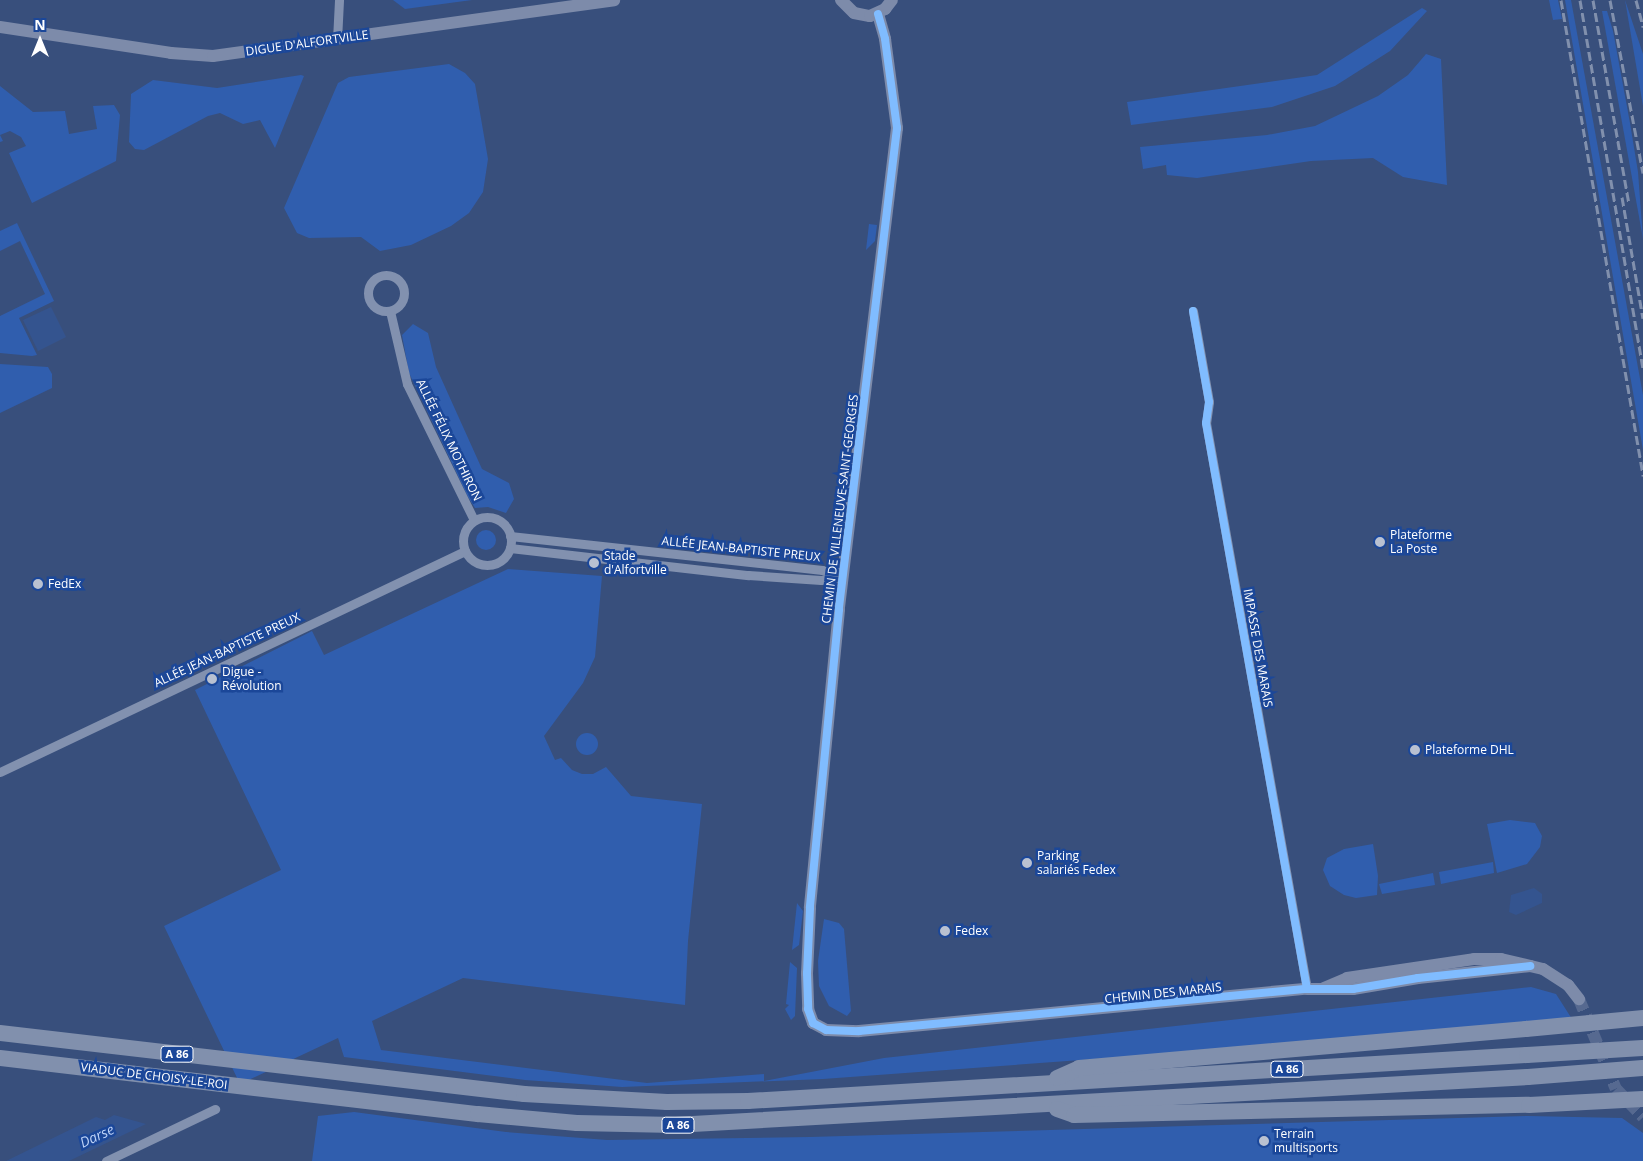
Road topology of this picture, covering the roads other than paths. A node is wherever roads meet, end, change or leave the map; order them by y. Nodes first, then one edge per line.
1 (340, 0) edge
2 (614, 0) edge
3 (840, 0) edge
4 (892, 0) edge
5 (878, 14) junction
6 (0, 27) edge
7 (336, 40) junction
8 (390, 311) junction
9 (1193, 312) dead end
10 (474, 520) junction
11 (510, 536) junction
12 (510, 548) junction
13 (464, 551) junction
14 (843, 578) junction
15 (0, 772) edge
16 (1307, 989) junction
17 (1579, 999) tunnel mouth
18 (808, 1009) joint
19 (1643, 1018) edge
20 (0, 1033) edge
21 (1643, 1048) edge
22 (0, 1058) edge
23 (1643, 1068) edge
24 (1046, 1082) junction
25 (1643, 1099) edge
26 (1048, 1106) junction
27 (215, 1109) dead end
28 (106, 1161) edge

1 - 7 street
2 - 7 street, DIGUE D'ALFORTVILLE
3 - 5 street
4 - 5 street
5 - 14 street, CHEMIN DE VILLENEUVE-SAINT-GEORGES
6 - 7 street, DIGUE D'ALFORTVILLE
8 - 8 street
8 - 10 street, ALLÉE FÉLIX MOTHIRON
9 - 16 street, IMPASSE DES MARAIS
10 - 11 street
10 - 13 street
11 - 12 street
11 - 14 street, ALLÉE JEAN-BAPTISTE PREUX
12 - 13 street
12 - 14 street, ALLÉE JEAN-BAPTISTE PREUX
13 - 15 street, ALLÉE JEAN-BAPTISTE PREUX
14 - 18 street, CHEMIN DE VILLENEUVE-SAINT-GEORGES
16 - 17 street, CHEMIN DES MARAIS
16 - 18 street, CHEMIN DES MARAIS
19 - 24 highway, bridge
20 - 24 highway, VIADUC DE CHOISY-LE-ROI / A 86
21 - 24 highway, A 86, bridge
22 - 26 highway, VIADUC DE CHOISY-LE-ROI / A 86
23 - 26 highway, A 86, bridge
25 - 26 highway, bridge
27 - 28 street

